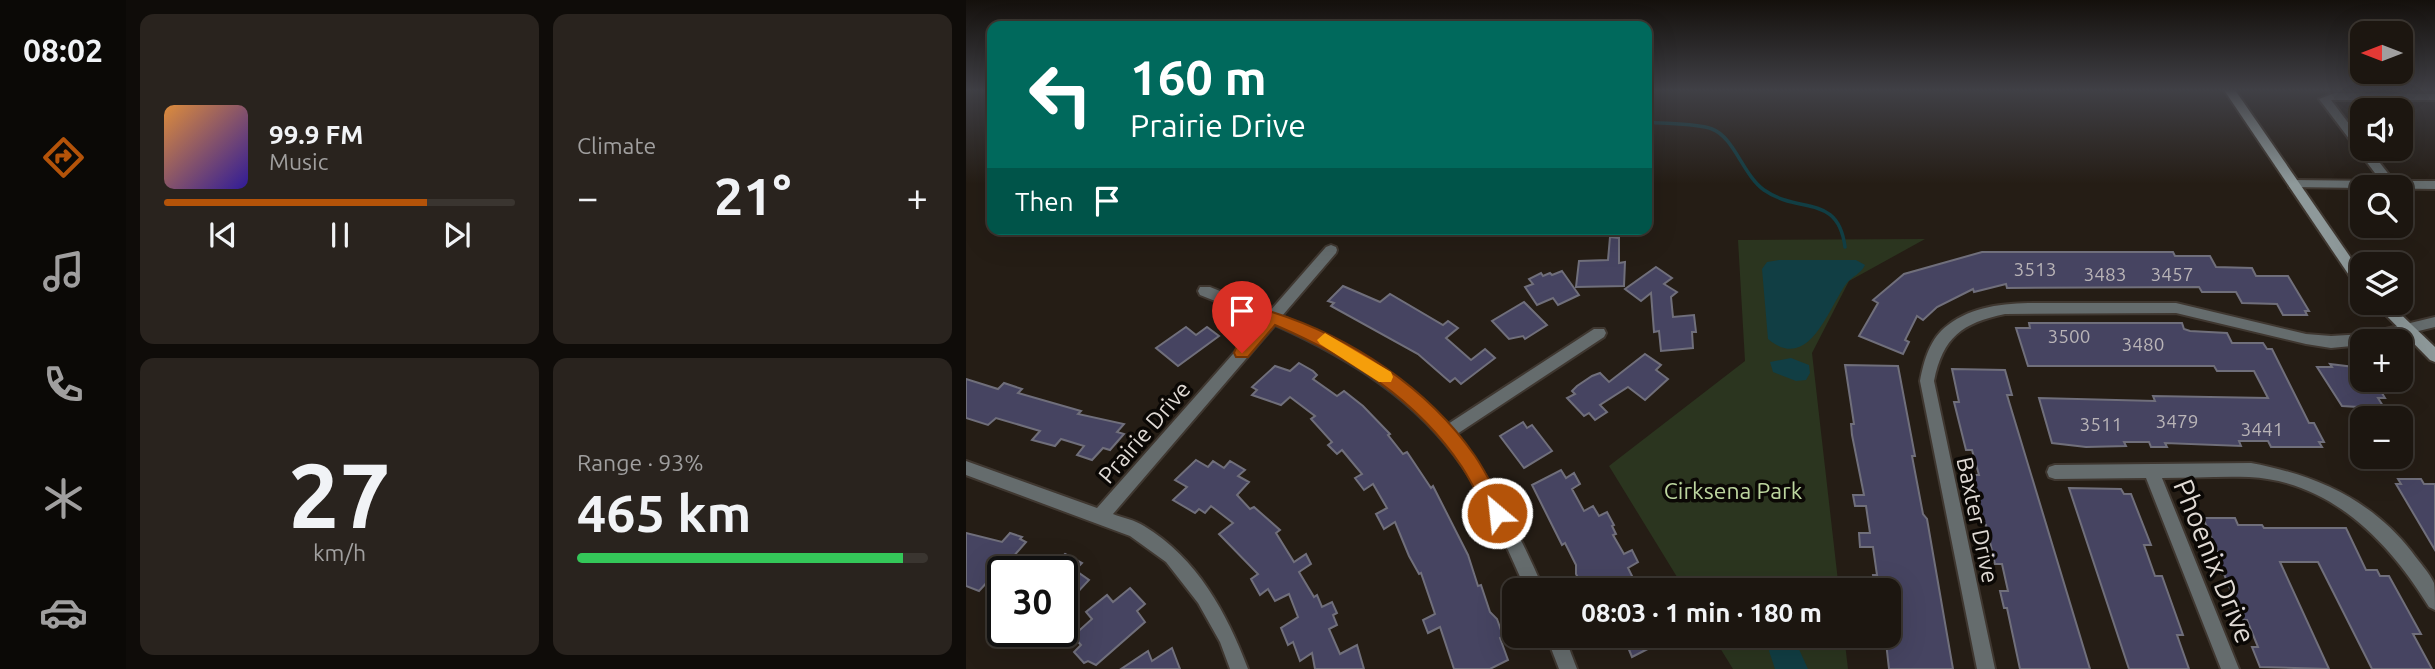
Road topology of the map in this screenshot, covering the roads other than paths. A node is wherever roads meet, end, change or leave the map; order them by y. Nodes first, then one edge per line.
1 (2250, 121) edge
2 (2341, 121) edge
3 (2383, 175) edge
4 (2293, 184) junction
5 (2350, 184) edge
6 (2413, 185) edge
7 (2435, 185) edge
8 (1331, 250) dead end
9 (2350, 267) edge
10 (1205, 291) dead end
11 (2393, 315) edge
12 (1272, 318) junction
13 (2435, 322) edge
14 (2407, 329) joint
15 (1599, 332) dead end
16 (2413, 335) edge
17 (2350, 340) edge
18 (2435, 356) edge
19 (1446, 433) junction
20 (966, 468) edge
21 (2152, 471) junction
22 (2055, 472) dead end
23 (1102, 515) junction
24 (1529, 578) edge
25 (2435, 601) edge
26 (1560, 648) edge
27 (1239, 669) edge
28 (1567, 669) edge
29 (1986, 669) edge
30 (2230, 669) edge

1 - 4 street
2 - 3 street
4 - 5 street
4 - 9 street
6 - 7 street
8 - 12 street, Prairie Drive
10 - 12 street
11 - 14 street
12 - 19 street
12 - 23 street, Prairie Drive
13 - 14 street
15 - 19 street
16 - 18 street
17 - 29 street, Baxter Drive
19 - 24 street
20 - 23 street
21 - 22 street
21 - 25 street
21 - 30 street, Phoenix Drive
23 - 27 street
26 - 28 street

